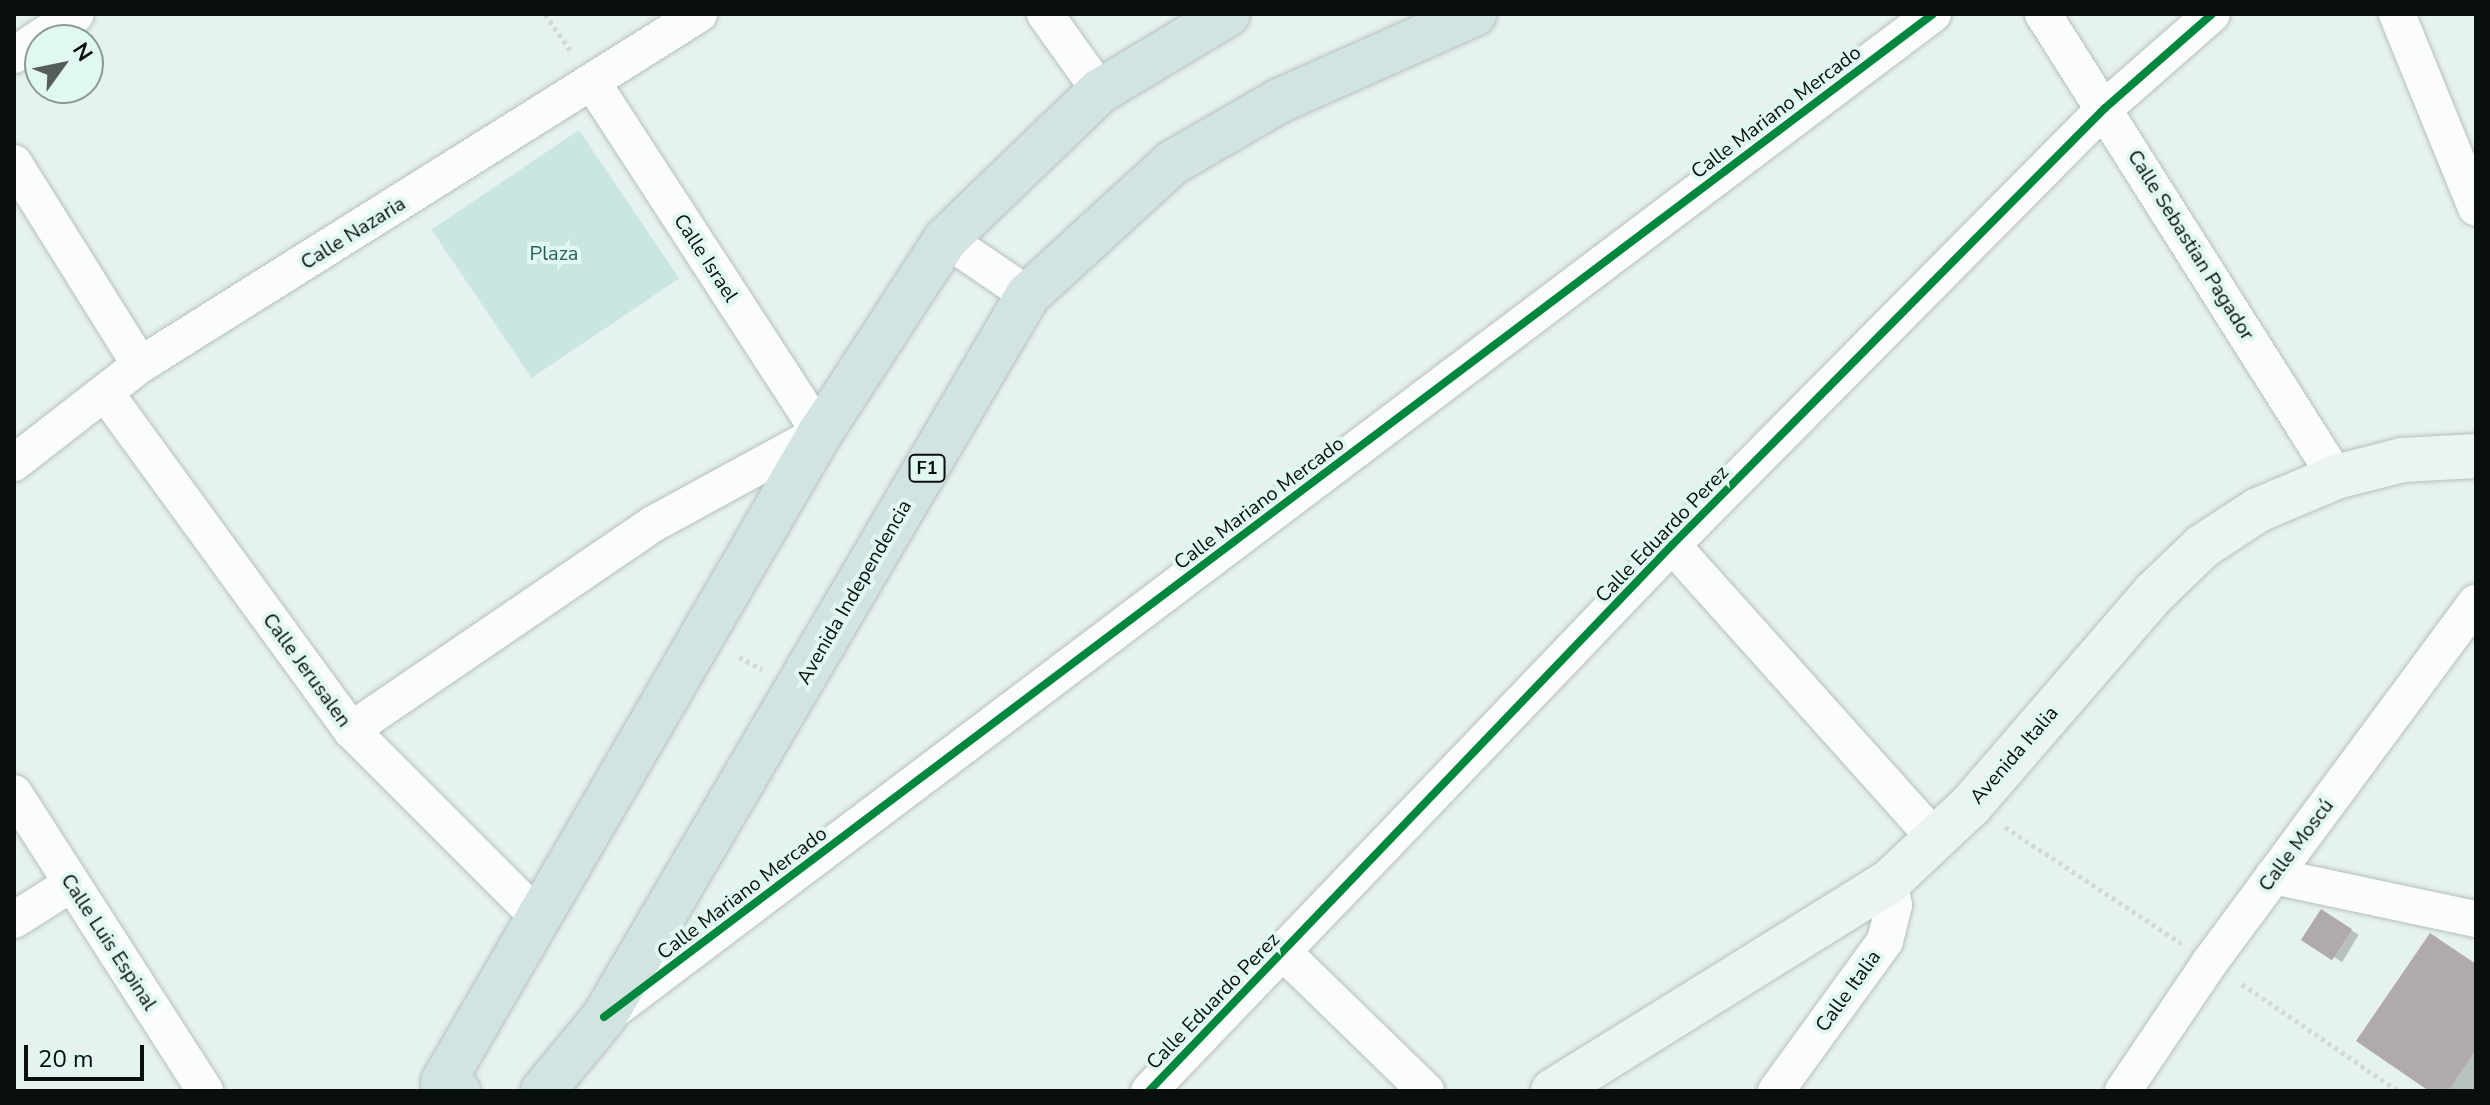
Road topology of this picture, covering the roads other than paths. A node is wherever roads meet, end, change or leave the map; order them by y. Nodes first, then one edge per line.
1 (76, 14) edge
2 (699, 14) edge
3 (1045, 14) edge
4 (1228, 14) edge
5 (1474, 14) edge
6 (1933, 14) edge
7 (2043, 14) edge
8 (2212, 14) edge
9 (2397, 14) edge
10 (14, 55) edge
11 (593, 83) junction
12 (1100, 91) junction
13 (2105, 108) junction
14 (14, 163) edge
15 (2476, 208) edge
16 (946, 239) junction
17 (1028, 295) junction
18 (140, 365) junction
19 (106, 394) junction
20 (820, 433) junction
21 (2476, 456) edge
22 (14, 463) edge
23 (2336, 477) junction
24 (1672, 545) junction
25 (2476, 603) edge
26 (351, 730) junction
27 (14, 793) edge
28 (1936, 839) junction
29 (2273, 876) junction
30 (1889, 882) junction
31 (71, 884) junction
32 (540, 919) junction
33 (2476, 919) edge
34 (14, 920) edge
35 (1282, 951) junction
36 (604, 1017) junction
37 (445, 1088) edge
38 (205, 1091) edge
39 (543, 1091) edge
40 (1149, 1091) edge
41 (1426, 1091) edge
42 (1553, 1091) edge
43 (1776, 1091) edge
44 (2123, 1091) edge

1 - 10 street
2 - 11 street, Calle Nazaria
3 - 12 street
4 - 12 highway
5 - 17 highway, Avenida Independencia / F1
6 - 36 street, Calle Mariano Mercado
7 - 13 street, Calle Sebastian Pagador
8 - 13 street, Calle Eduardo Perez
9 - 15 street
11 - 18 street, Calle Nazaria
11 - 20 street, Calle Israel
12 - 16 highway
13 - 23 street, Calle Sebastian Pagador
13 - 24 street, Calle Eduardo Perez
14 - 18 street
16 - 17 street
16 - 20 highway
17 - 36 highway, Avenida Independencia / F1
18 - 19 street, Calle Nazaria
19 - 22 street, Calle Nazaria
19 - 26 street, Calle Jerusalen
20 - 26 street
20 - 32 highway
21 - 23 main road, Avenida Italia
23 - 28 main road, Avenida Italia
24 - 28 street
24 - 35 street, Calle Eduardo Perez
25 - 29 street, Calle Moscú
26 - 32 street, Calle Jerusalen
27 - 31 street, Calle Luis Espinal
28 - 30 main road, Avenida Italia
29 - 33 street
29 - 44 street, Calle Moscú
30 - 42 main road, Avenida Italia
30 - 43 street, Calle Italia
31 - 34 street
31 - 38 street, Calle Luis Espinal
32 - 37 highway
35 - 40 street, Calle Eduardo Perez
35 - 41 street
36 - 39 highway, Avenida Independencia / F1

